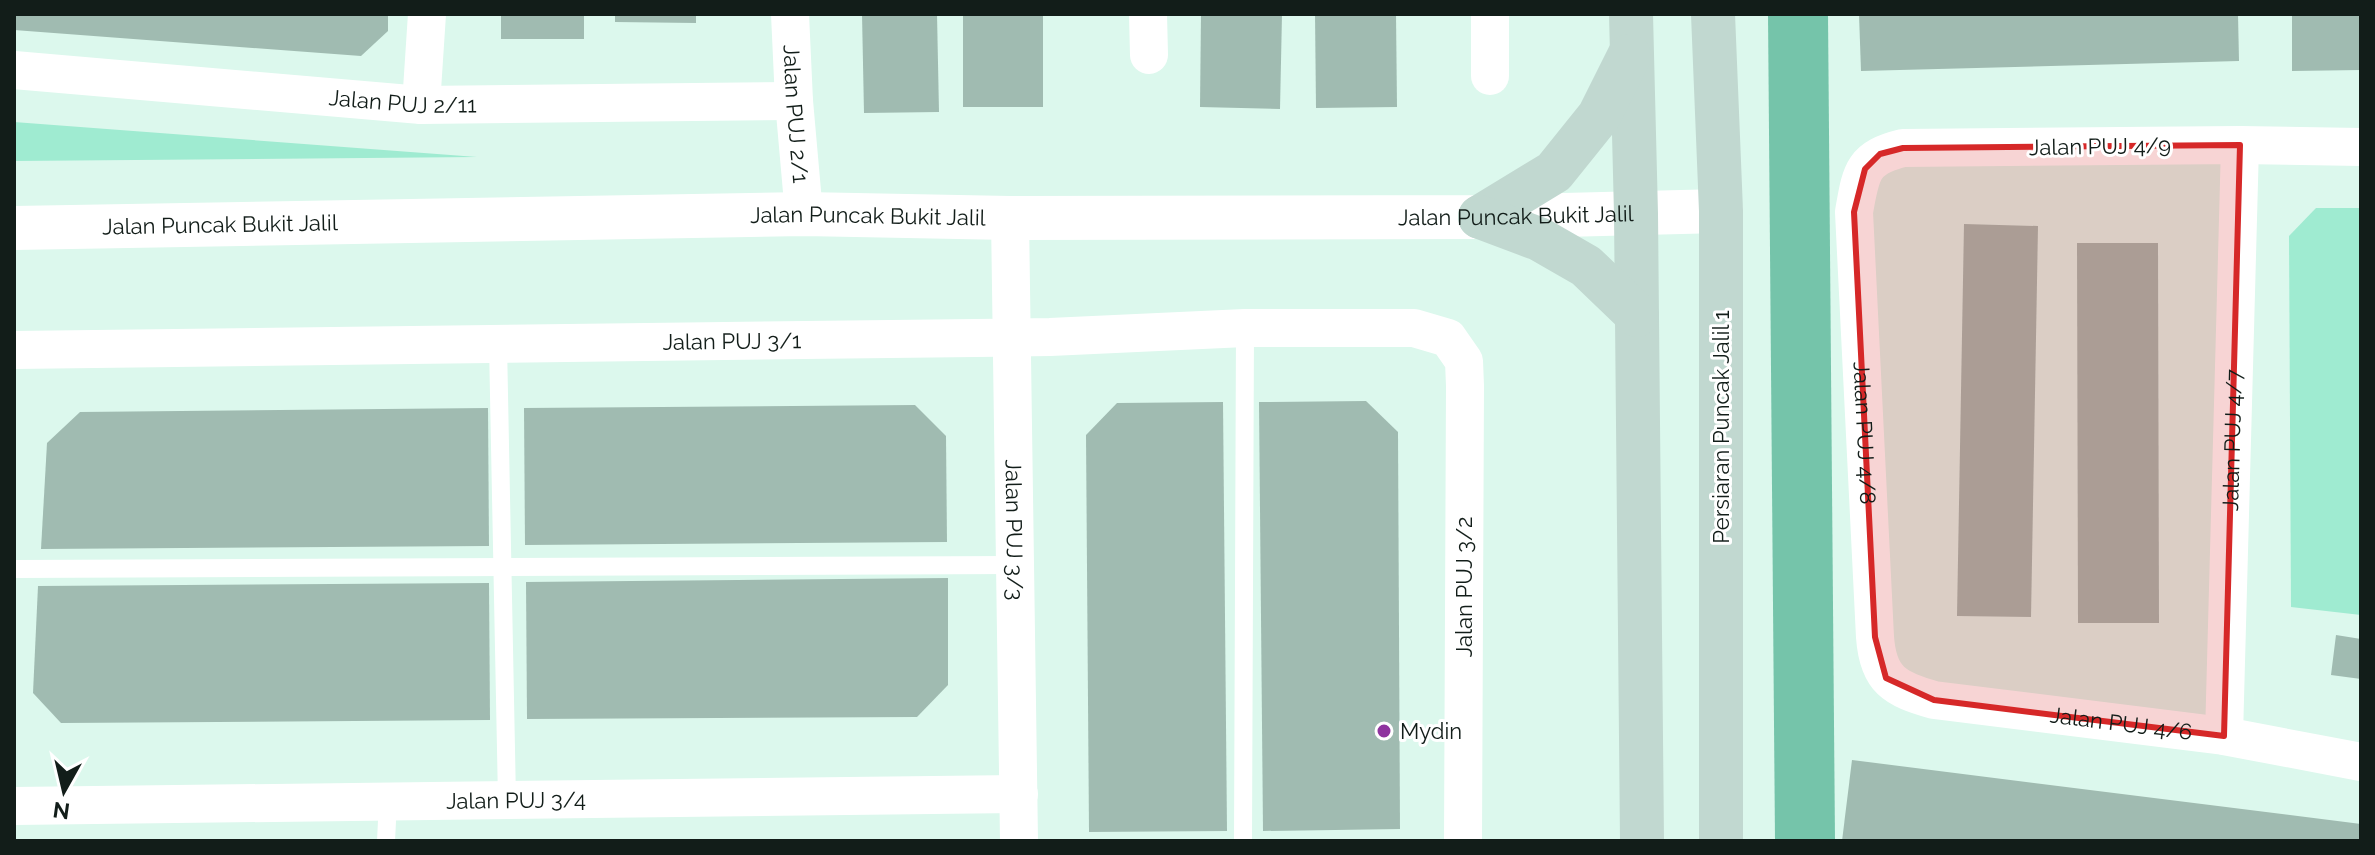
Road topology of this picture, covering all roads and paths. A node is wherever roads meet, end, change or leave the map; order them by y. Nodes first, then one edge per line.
1 (427, 14) edge
2 (790, 14) edge
3 (1148, 14) edge
4 (1490, 14) edge
5 (1713, 14) edge
6 (1631, 32) edge
7 (1149, 55) dead end
8 (14, 70) edge
9 (1490, 76) dead end
10 (794, 101) junction
11 (421, 105) junction
12 (2240, 145) junction
13 (2361, 147) edge
14 (1858, 187) joint
15 (1721, 211) junction
16 (804, 214) junction
17 (1636, 214) junction
18 (1480, 217) junction
19 (1010, 218) junction
20 (14, 228) edge
21 (1637, 315) junction
22 (1245, 328) junction
23 (1011, 337) junction
24 (1448, 338) joint
25 (498, 344) junction
26 (14, 350) edge
27 (1015, 565) junction
28 (502, 567) junction
29 (14, 569) edge
30 (1886, 678) joint
31 (2224, 736) junction
32 (2361, 762) edge
33 (1019, 794) junction
34 (507, 800) junction
35 (388, 801) junction
36 (14, 806) edge
37 (386, 841) edge
38 (1019, 841) edge
39 (1243, 841) edge
40 (1463, 841) edge
41 (1642, 841) edge
42 (1721, 841) edge

1 - 11 street
2 - 10 street, Jalan PUJ 2/1
3 - 7 street
4 - 9 street
5 - 15 main road, Persiaran Puncak Jalil 1
6 - 17 main road
6 - 18 main road
8 - 11 street, Jalan PUJ 2/11
10 - 11 street, Jalan PUJ 2/11
10 - 16 street, Jalan PUJ 2/1
12 - 13 street, Jalan PUJ 4/9
12 - 14 street, Jalan PUJ 4/9
12 - 31 street, Jalan PUJ 4/7
14 - 30 street, Jalan PUJ 4/8
15 - 17 street, Jalan Puncak Bukit Jalil
15 - 42 main road, Persiaran Puncak Jalil 1
16 - 19 street, Jalan Puncak Bukit Jalil
16 - 20 street, Jalan Puncak Bukit Jalil
17 - 18 street, Jalan Puncak Bukit Jalil
17 - 21 main road
18 - 19 street, Jalan Puncak Bukit Jalil
18 - 21 main road
19 - 23 street, Jalan PUJ 3/3
21 - 41 main road
22 - 23 street, Jalan PUJ 3/1
22 - 24 street, Jalan PUJ 3/1
22 - 39 lane
23 - 25 street, Jalan PUJ 3/1
23 - 27 street, Jalan PUJ 3/3
24 - 40 street, Jalan PUJ 3/2
25 - 26 street, Jalan PUJ 3/1
25 - 28 lane
27 - 28 lane
27 - 33 street, Jalan PUJ 3/3
28 - 29 lane
28 - 34 lane
30 - 31 street, Jalan PUJ 4/6
31 - 32 street, Jalan PUJ 4/6
33 - 34 street, Jalan PUJ 3/4
33 - 38 street, Jalan PUJ 3/3
34 - 35 street, Jalan PUJ 3/4
35 - 36 street, Jalan PUJ 3/4
35 - 37 lane

